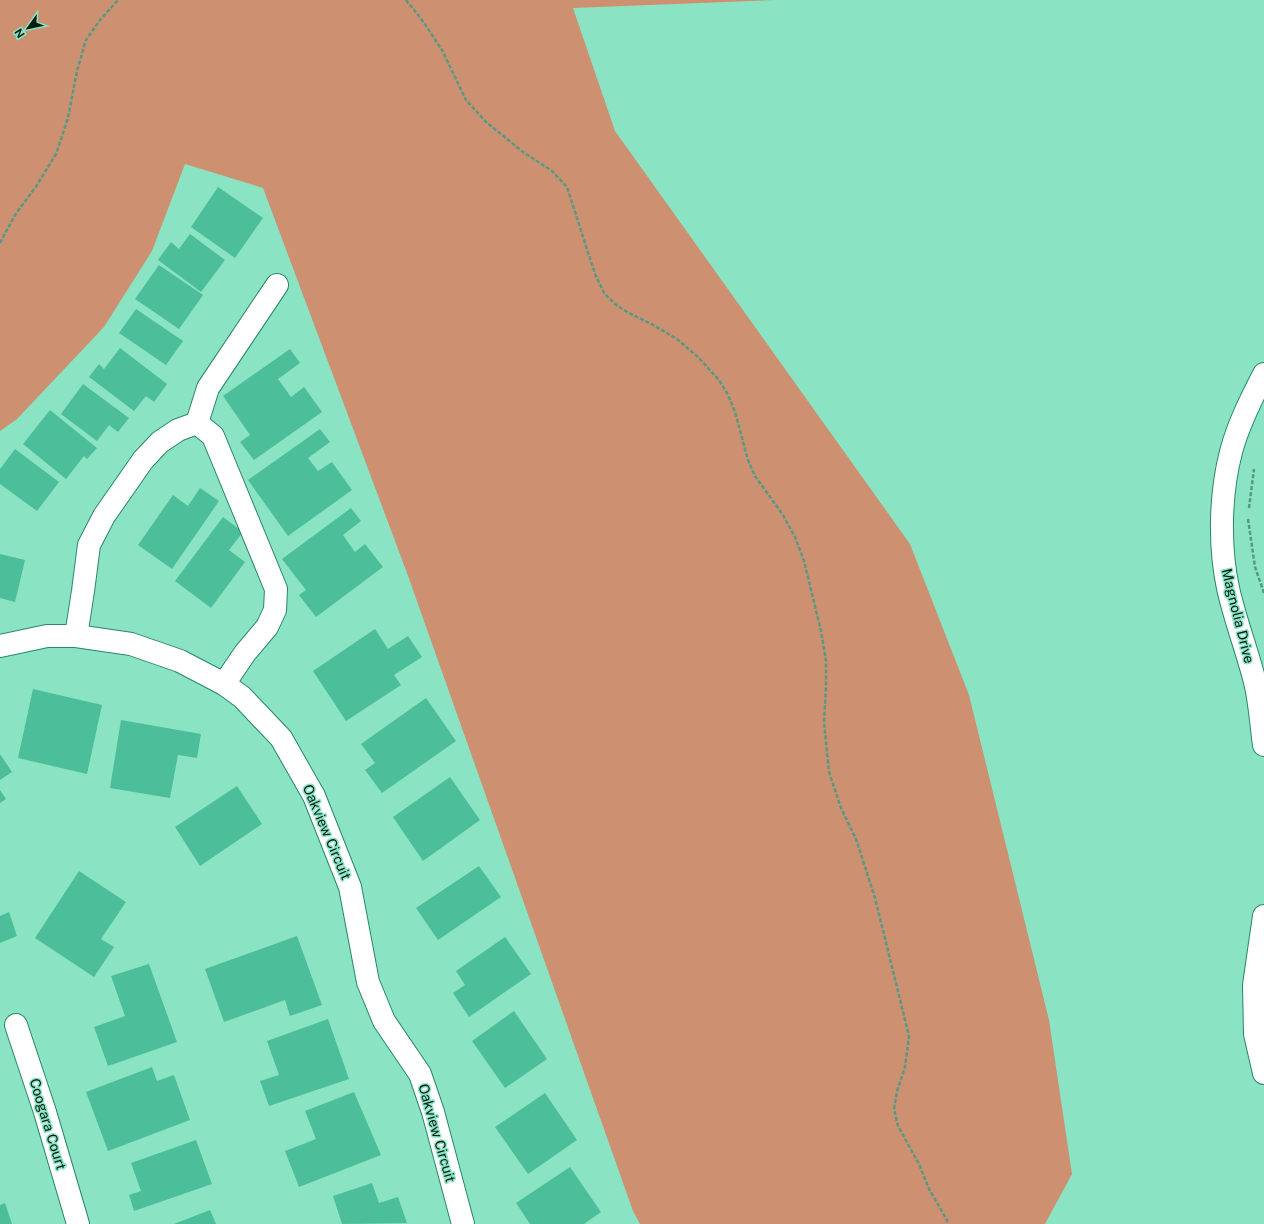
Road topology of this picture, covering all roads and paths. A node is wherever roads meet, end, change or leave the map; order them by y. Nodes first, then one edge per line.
1 (118, 0) edge
2 (406, 0) edge
3 (0, 243) edge
4 (277, 284) dead end
5 (1264, 374) edge
6 (197, 423) junction
7 (1254, 468) dead end
8 (1249, 509) dead end
9 (1248, 515) dead end
10 (1264, 593) edge
11 (76, 636) junction
12 (0, 646) edge
13 (224, 684) junction
14 (1264, 745) edge
15 (1264, 916) edge
16 (16, 1025) dead end
17 (1264, 1073) edge
18 (78, 1224) edge
19 (463, 1224) edge
20 (947, 1224) edge

1 - 3 path
2 - 20 path
4 - 6 street
5 - 14 street, Magnolia Drive
6 - 11 street
6 - 13 street
7 - 8 path
9 - 10 path
11 - 12 street, Oakview Circuit
11 - 13 street, Oakview Circuit
13 - 19 street, Oakview Circuit
15 - 17 street
16 - 18 street, Coogara Court

